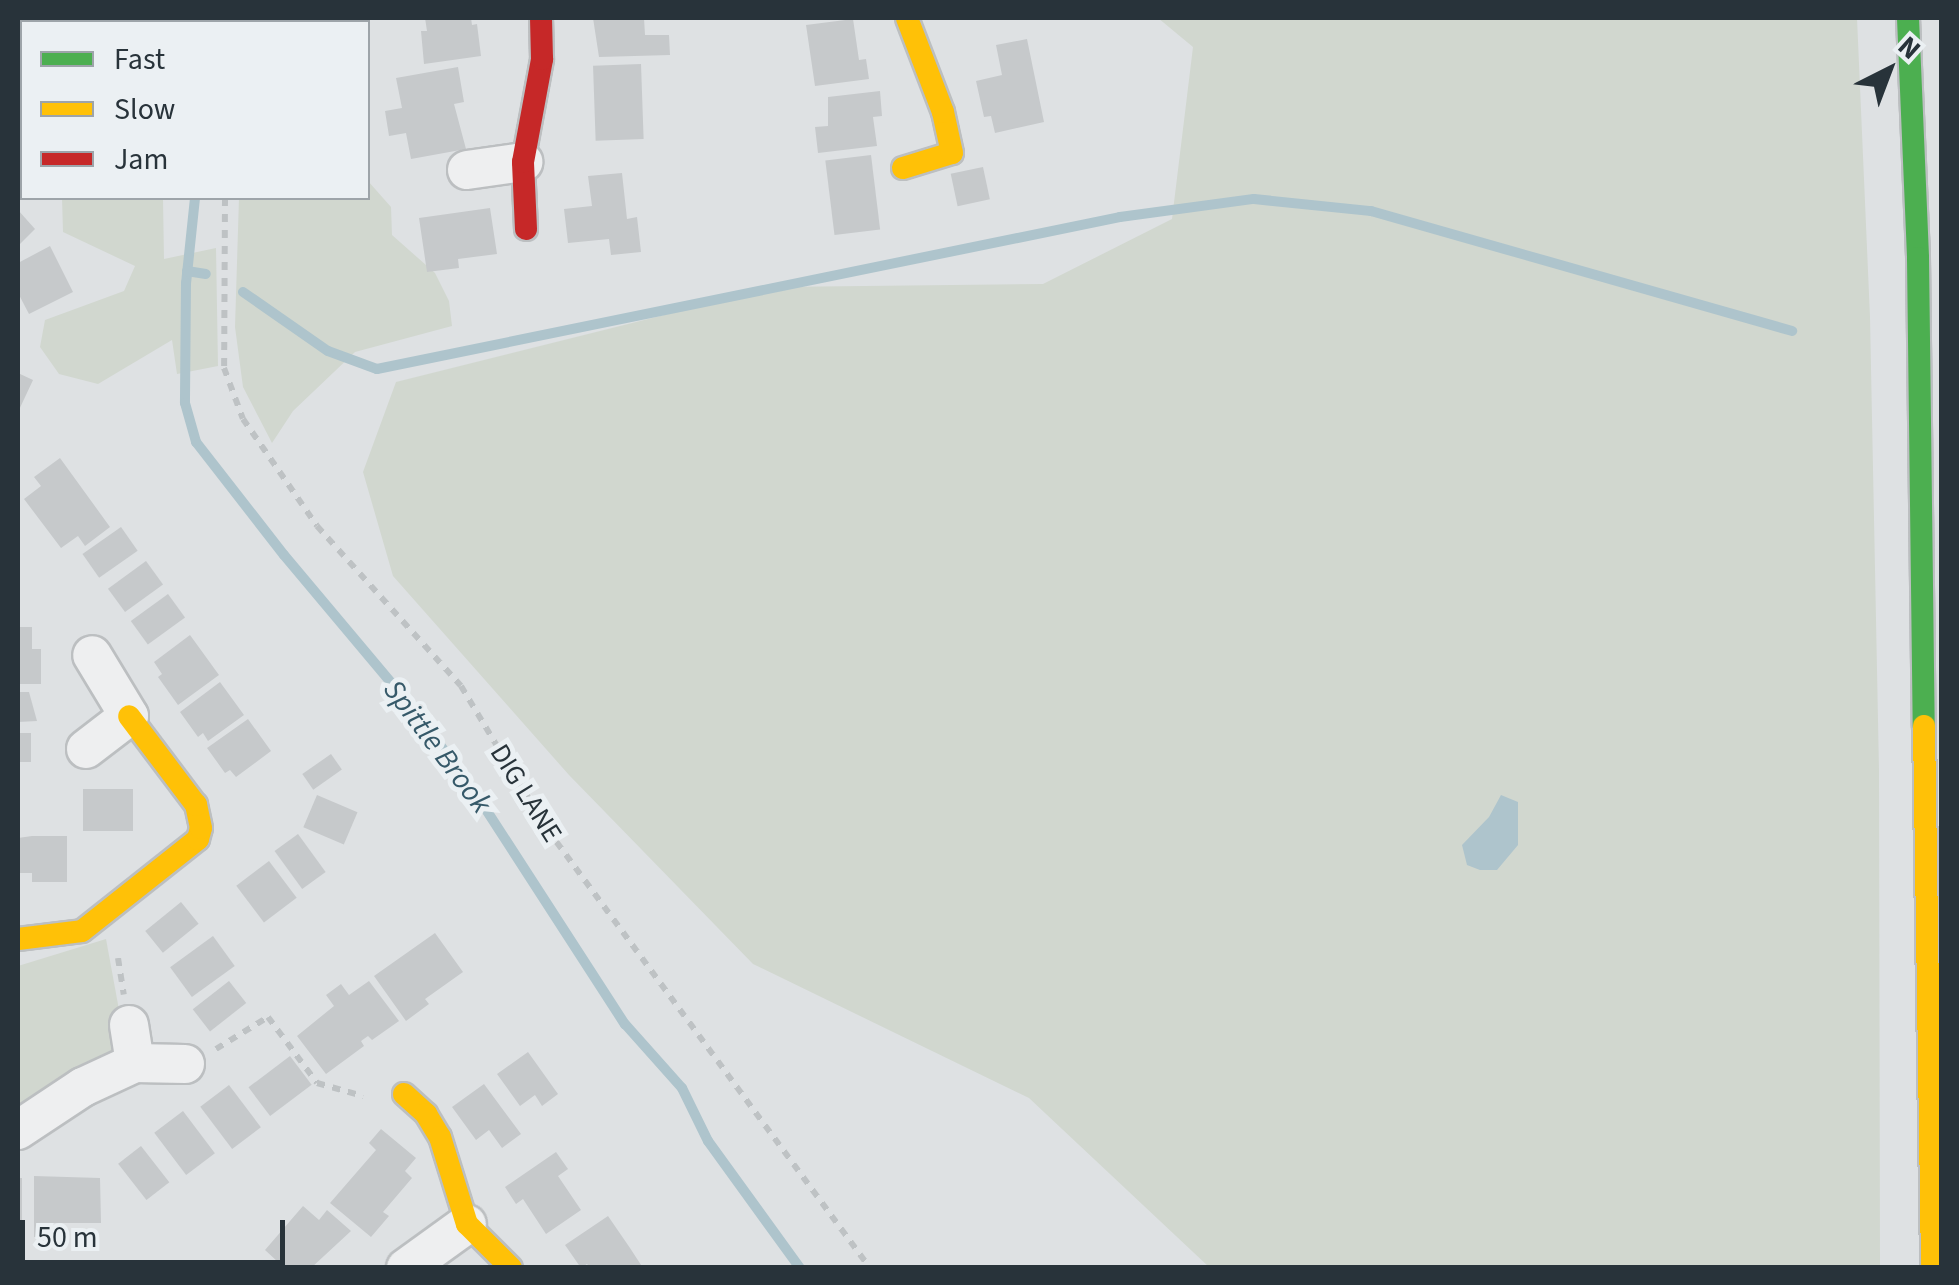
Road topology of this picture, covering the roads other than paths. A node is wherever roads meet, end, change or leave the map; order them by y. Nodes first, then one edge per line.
1 (541, 18) edge
2 (907, 18) edge
3 (1908, 18) edge
4 (523, 162) junction
5 (903, 168) dead end
6 (467, 170) dead end
7 (526, 229) dead end
8 (92, 656) dead end
9 (129, 716) junction
10 (86, 750) dead end
11 (18, 939) edge
12 (129, 1025) road end
13 (135, 1063) junction
14 (185, 1064) road end
15 (404, 1094) road end
16 (18, 1130) edge
17 (468, 1224) junction
18 (406, 1268) edge
19 (511, 1268) edge
20 (1932, 1268) edge

1 - 4 main road
2 - 5 main road
3 - 20 main road
4 - 6 street
4 - 7 main road
8 - 9 street
9 - 10 street
9 - 11 main road
12 - 13 street
13 - 14 street
13 - 16 street
15 - 17 main road
17 - 18 street
17 - 19 main road

